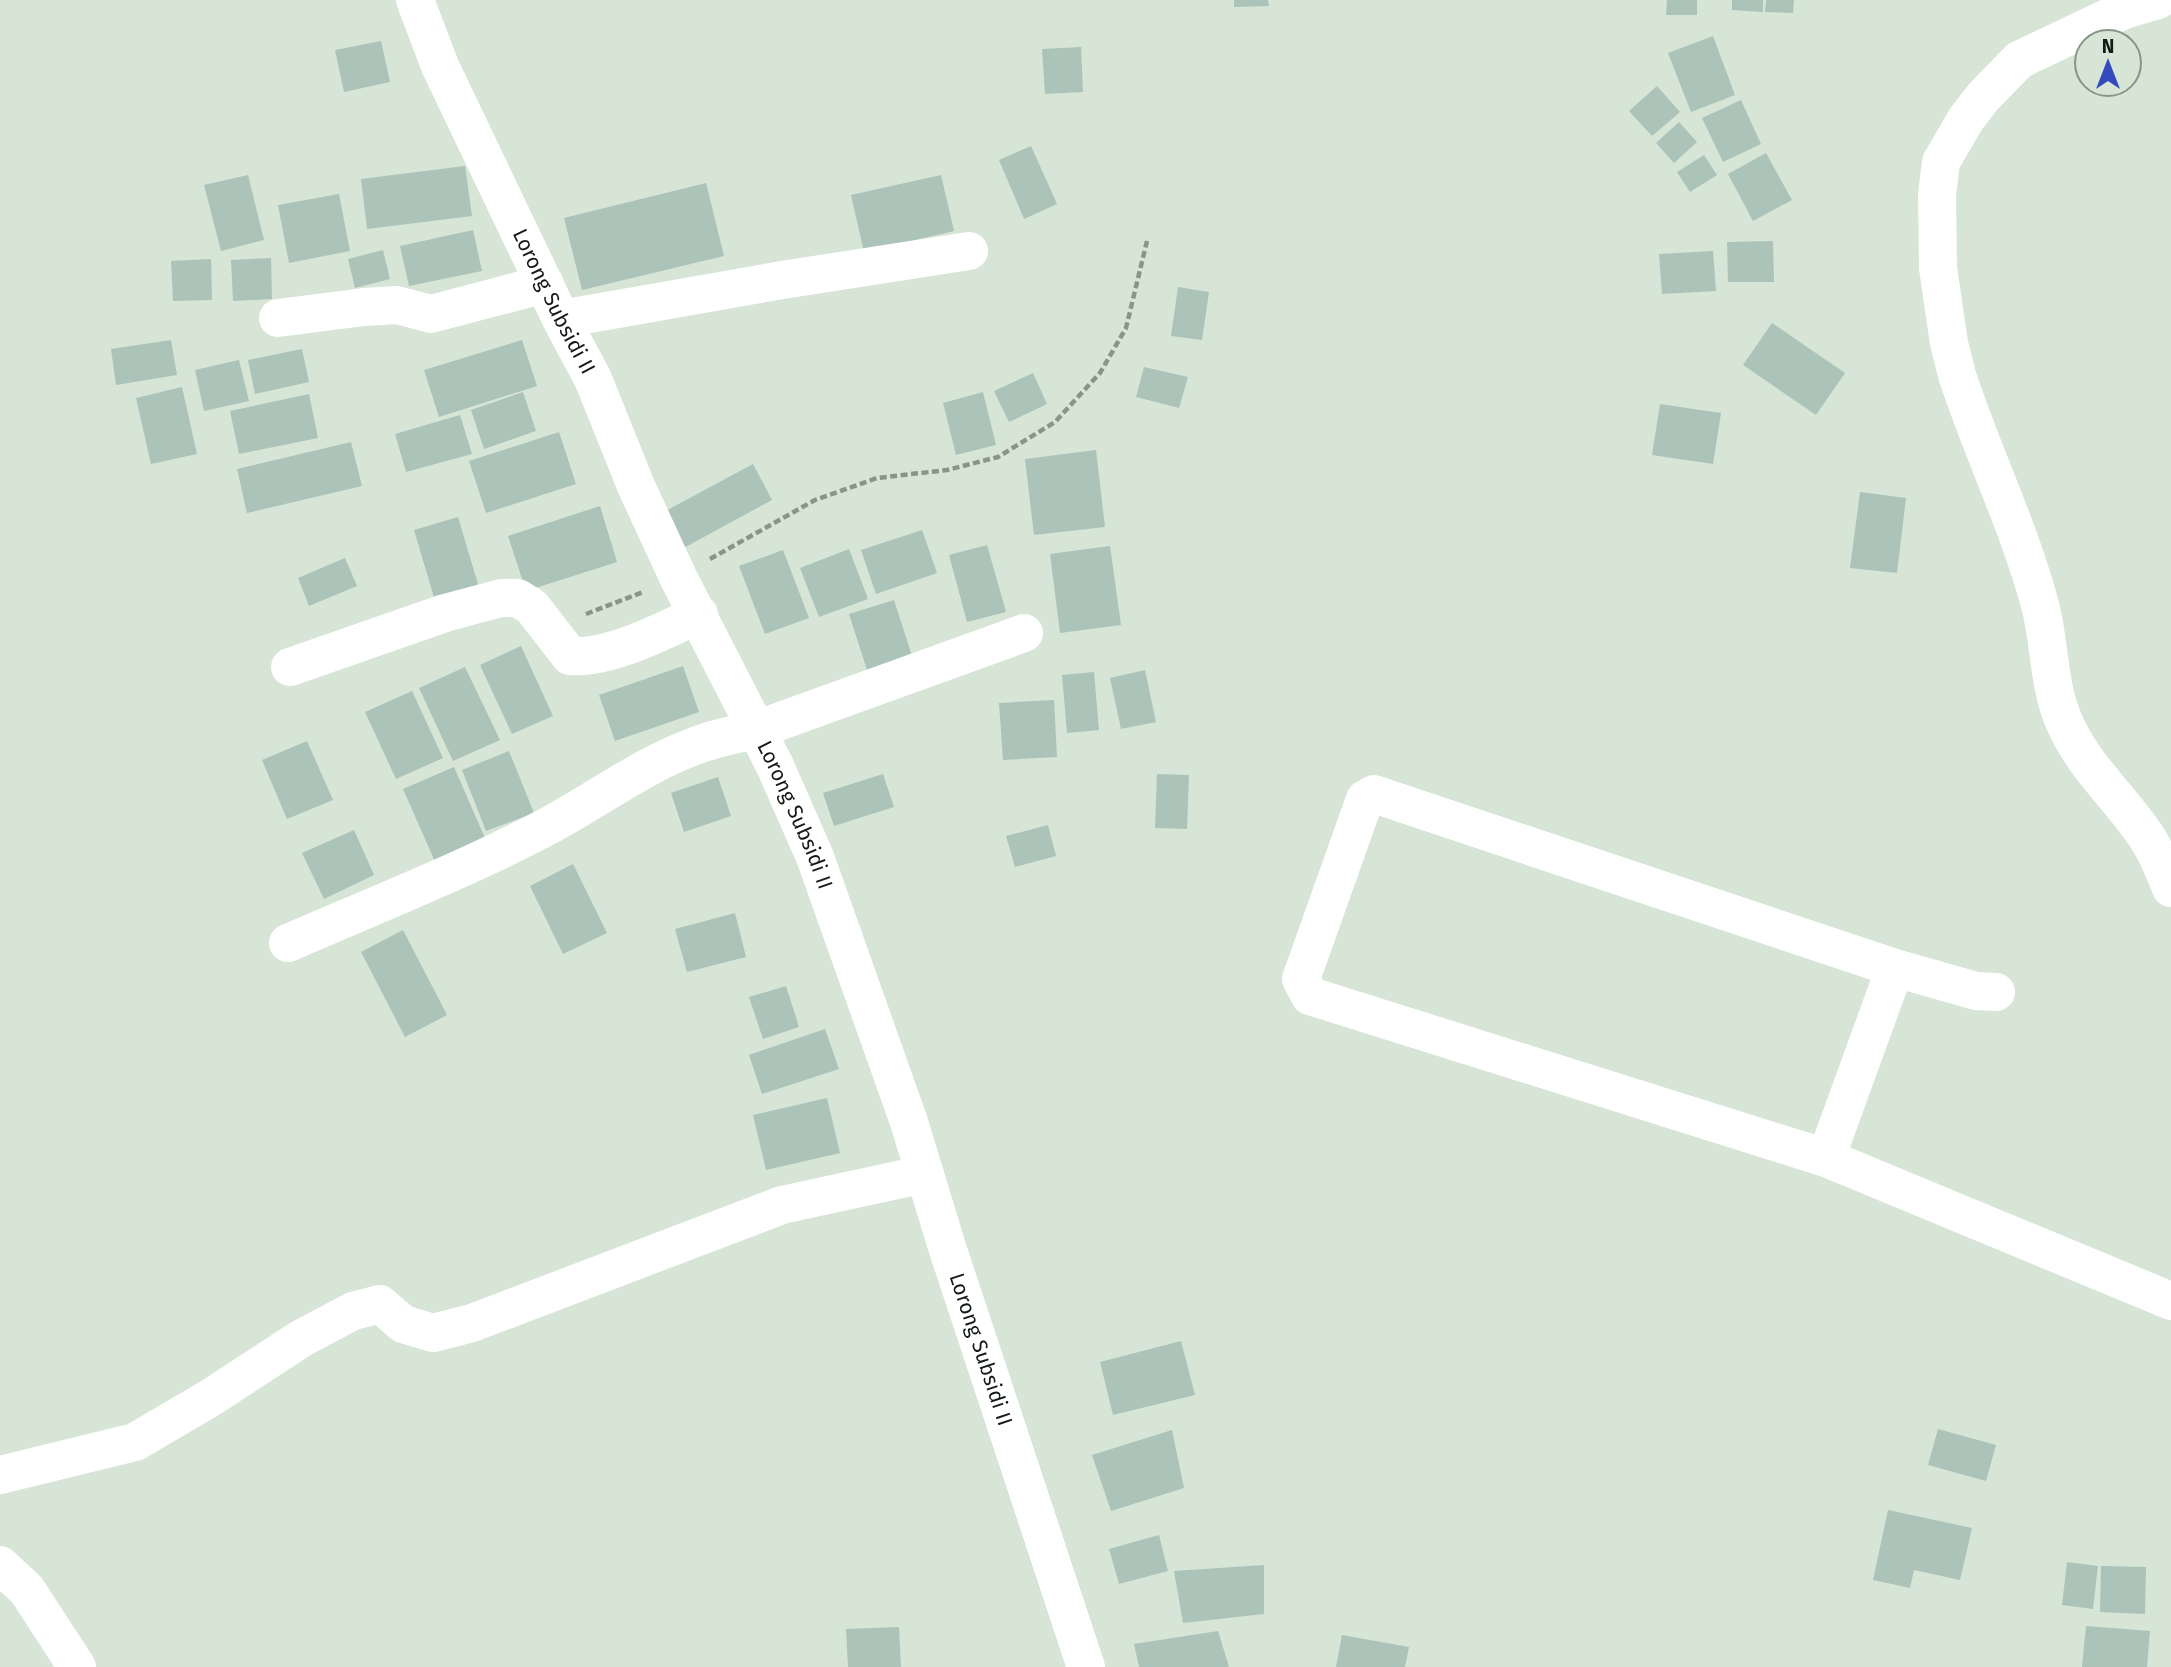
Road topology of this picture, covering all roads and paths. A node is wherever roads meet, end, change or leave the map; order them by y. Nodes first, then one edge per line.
1 (415, 0) edge
2 (2158, 0) edge
3 (1147, 241) dead end
4 (969, 251) dead end
5 (544, 284) junction
6 (278, 318) dead end
7 (561, 319) junction
8 (679, 579) junction
9 (699, 614) junction
10 (548, 626) junction
11 (1024, 633) dead end
12 (290, 667) dead end
13 (756, 730) junction
14 (2169, 878) edge
15 (288, 943) dead end
16 (1895, 968) junction
17 (1997, 992) dead end
18 (1826, 1158) junction
19 (925, 1174) junction
20 (2171, 1301) edge
21 (0, 1475) edge
22 (0, 1565) edge
23 (77, 1667) edge
24 (1086, 1667) edge

1 - 5 street, Lorong Subsidi II
2 - 14 street
3 - 8 path
4 - 7 street
5 - 6 street
5 - 7 street, Lorong Subsidi II
7 - 8 street, Lorong Subsidi II
8 - 9 street, Lorong Subsidi II
8 - 10 path
9 - 10 street
9 - 13 street, Lorong Subsidi II
10 - 12 street
11 - 13 street
13 - 15 street
13 - 19 street, Lorong Subsidi II
16 - 17 street
16 - 18 street
16 - 18 street
18 - 20 street
19 - 21 street
19 - 24 street, Lorong Subsidi II
22 - 23 street

